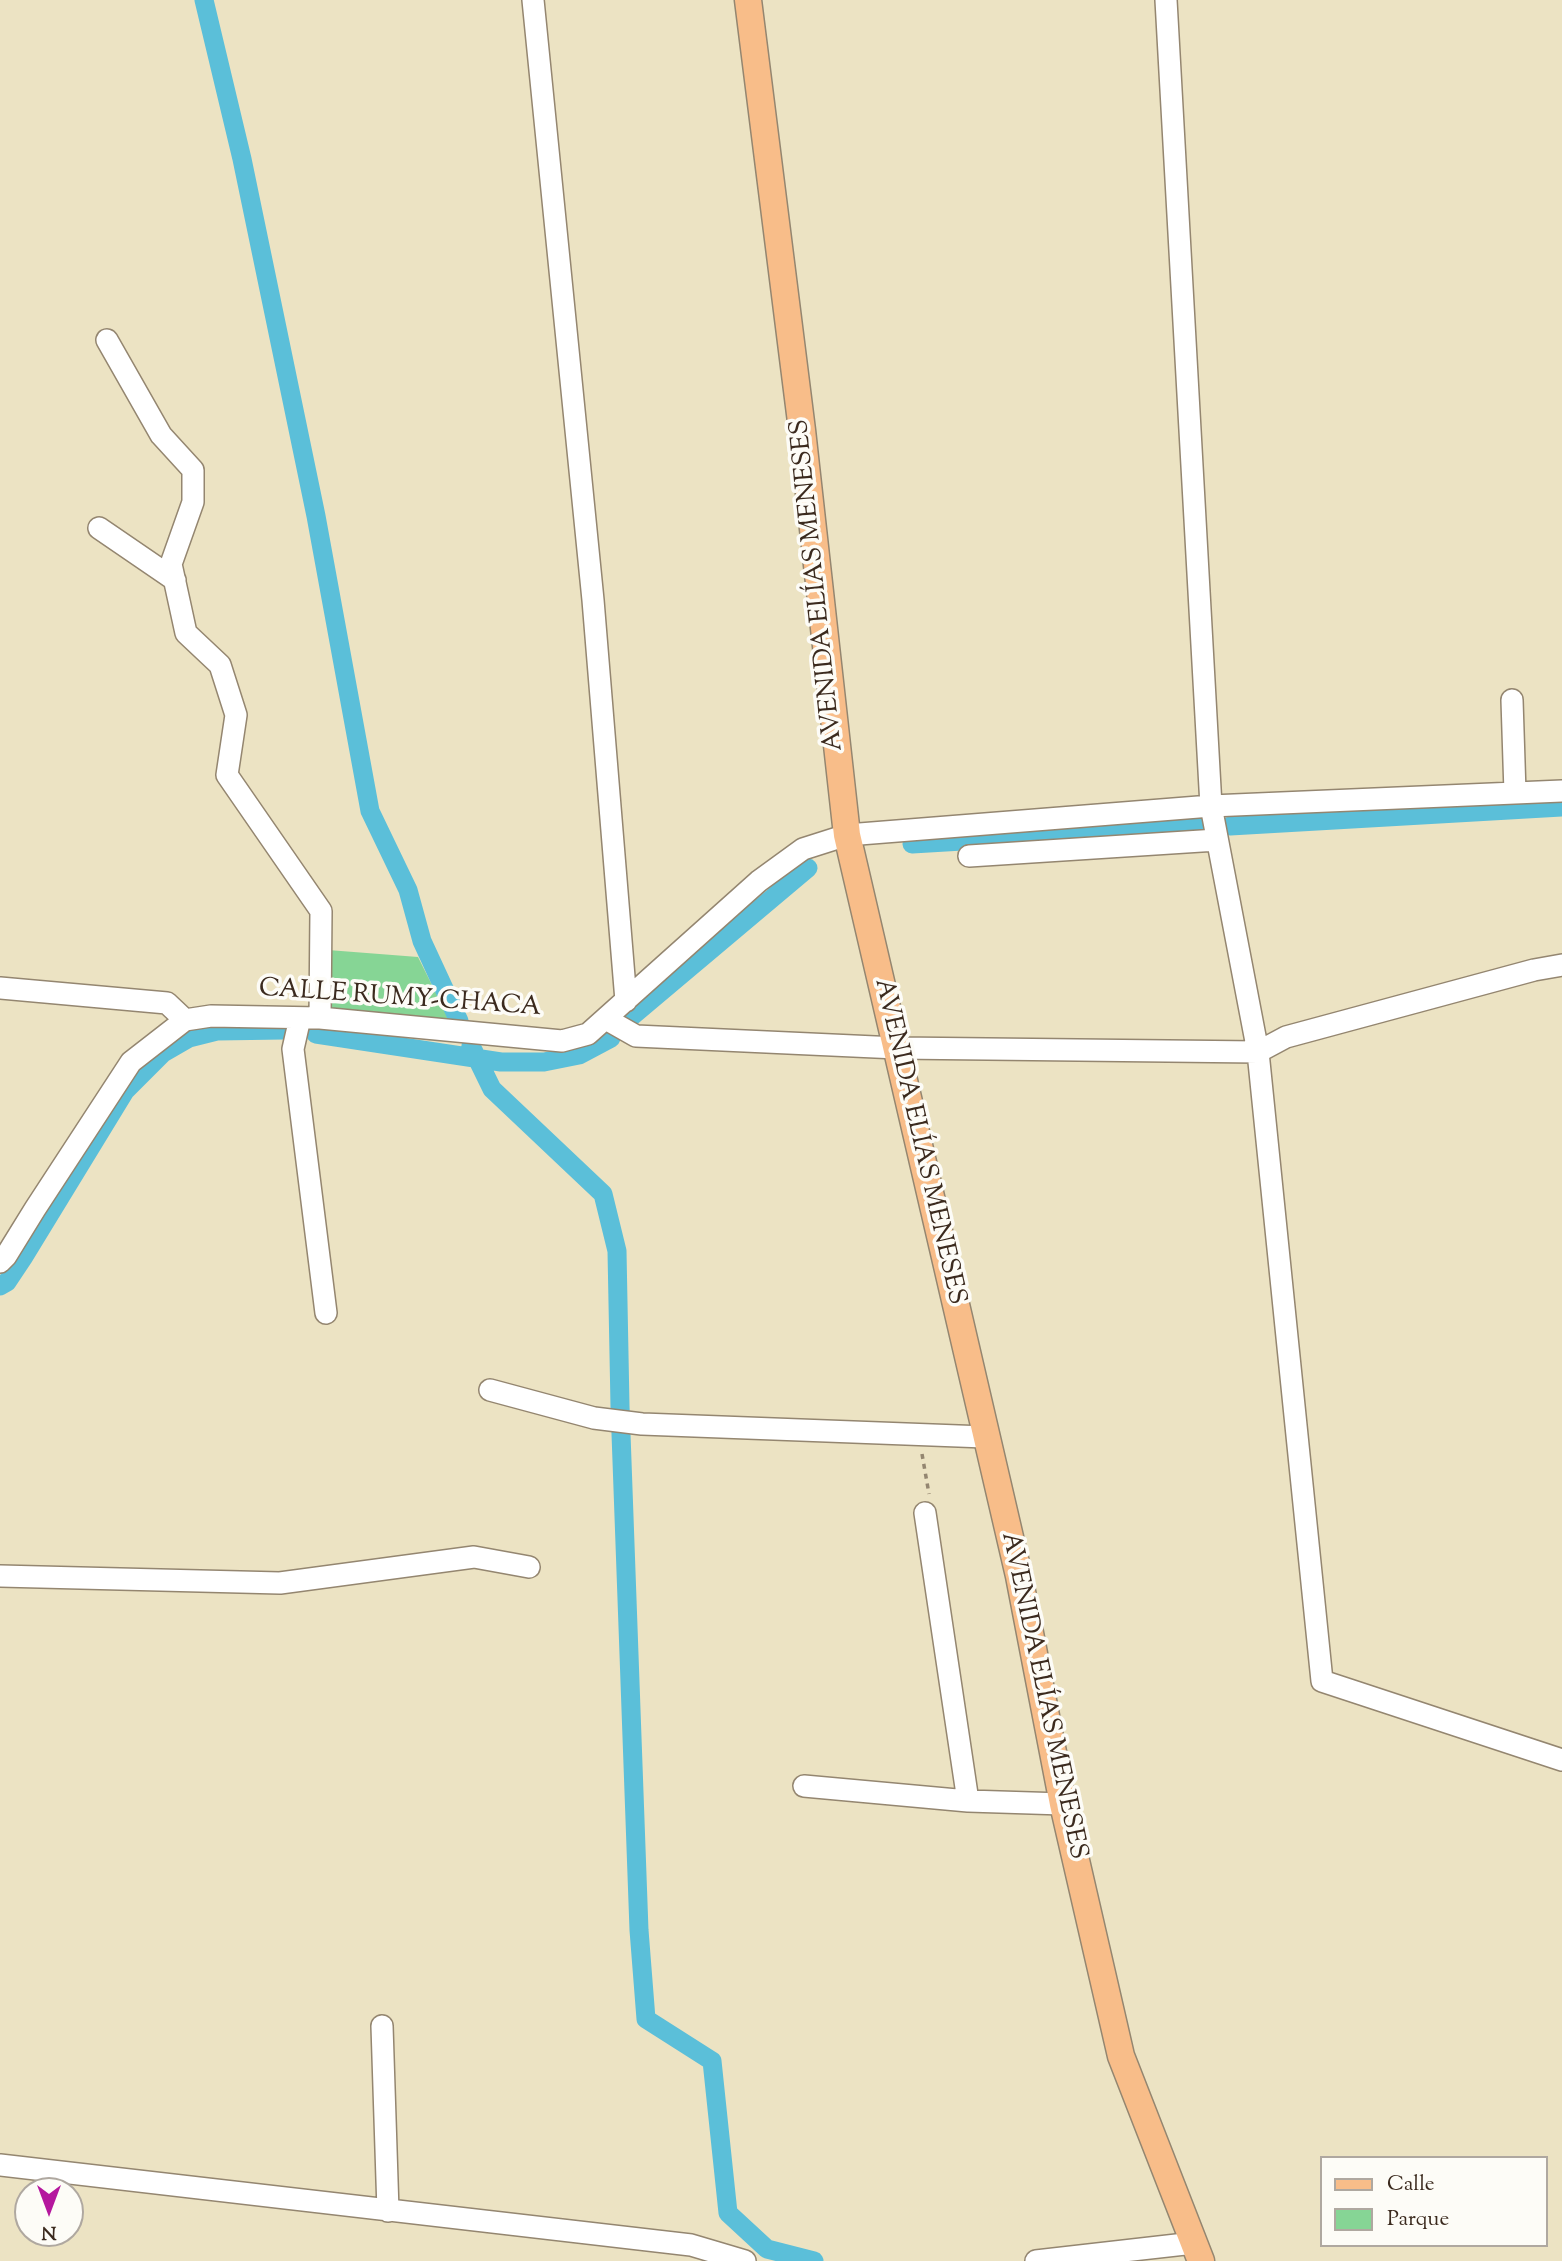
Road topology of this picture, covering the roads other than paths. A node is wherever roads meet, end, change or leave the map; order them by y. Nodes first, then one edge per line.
1 (533, 0) edge
2 (748, 0) edge
3 (1166, 0) edge
4 (107, 340) dead end
5 (99, 528) dead end
6 (174, 580) junction
7 (1512, 700) dead end
8 (1562, 791) edge
9 (1515, 793) junction
10 (1211, 806) junction
11 (847, 835) junction
12 (1217, 840) junction
13 (969, 856) dead end
14 (1562, 965) edge
15 (0, 988) edge
16 (626, 1001) junction
17 (310, 1018) junction
18 (606, 1019) junction
19 (185, 1020) junction
20 (897, 1048) junction
21 (1258, 1052) junction
22 (0, 1262) edge
23 (326, 1313) dead end
24 (489, 1390) dead end
25 (985, 1437) junction
26 (925, 1513) road end
27 (529, 1567) dead end
28 (0, 1576) edge
29 (1562, 1759) edge
30 (804, 1786) dead end
31 (968, 1801) junction
32 (1063, 1804) junction
33 (382, 2026) dead end
34 (0, 2165) edge
35 (388, 2211) junction
36 (1198, 2252) edge
37 (745, 2261) edge
38 (1036, 2261) edge

1 - 16 street
2 - 11 main road, AVENIDA ELÍAS MENESES
3 - 10 street
4 - 6 street
5 - 6 street
6 - 17 street
7 - 9 street
8 - 9 street, CALLE RUMY-CHACA
9 - 10 street, CALLE RUMY-CHACA
10 - 11 street, CALLE RUMY-CHACA
10 - 12 street
11 - 16 street, CALLE RUMY-CHACA
11 - 20 main road, AVENIDA ELÍAS MENESES
12 - 13 street
12 - 21 street
14 - 21 street
15 - 19 street
16 - 18 street, CALLE RUMY-CHACA
17 - 18 street, CALLE RUMY-CHACA
17 - 19 street, CALLE RUMY-CHACA
17 - 23 street
18 - 20 street
19 - 22 street
20 - 21 street
20 - 25 main road, AVENIDA ELÍAS MENESES
21 - 29 street
24 - 25 street
25 - 32 main road, AVENIDA ELÍAS MENESES
26 - 31 street
27 - 28 street
30 - 31 street
31 - 32 street
32 - 36 main road, AVENIDA ELÍAS MENESES
33 - 35 street
34 - 35 street
35 - 37 street
36 - 38 street

